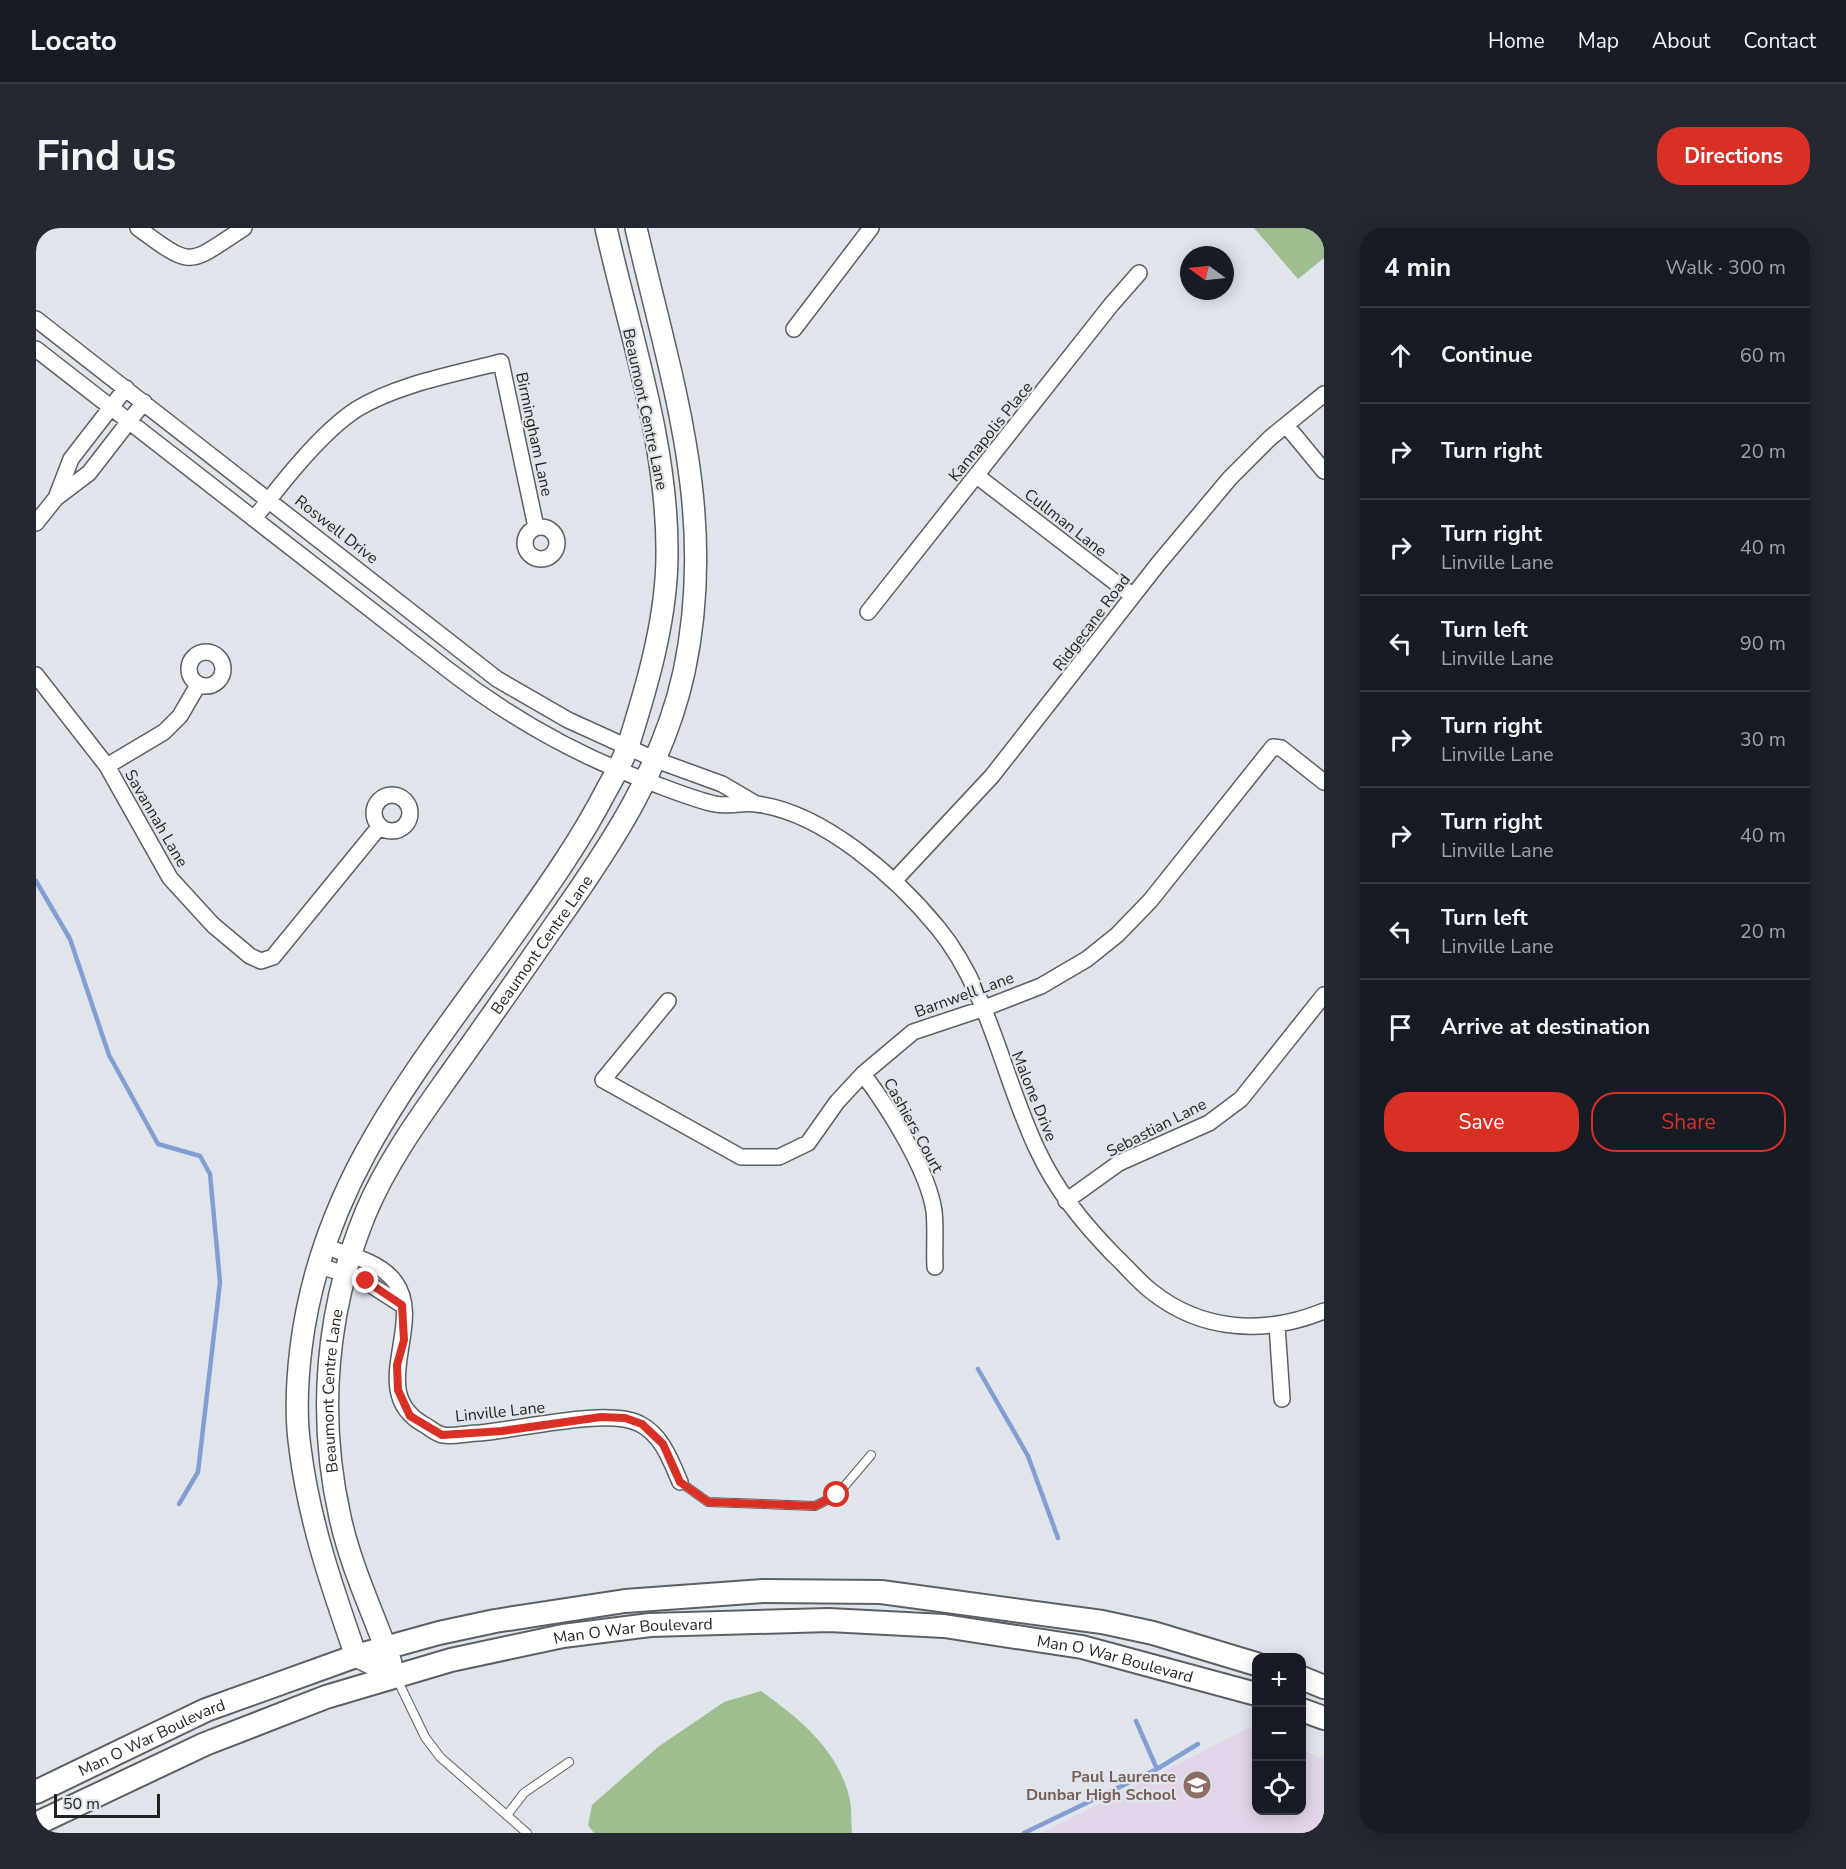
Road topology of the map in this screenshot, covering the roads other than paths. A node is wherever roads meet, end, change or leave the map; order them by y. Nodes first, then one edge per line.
1 (138, 228) edge
2 (244, 228) edge
3 (606, 228) edge
4 (636, 228) edge
5 (871, 228) edge
6 (1139, 273) dead end
7 (36, 319) edge
8 (794, 329) dead end
9 (36, 349) edge
10 (126, 388) junction
11 (1324, 394) edge
12 (144, 402) junction
13 (111, 407) junction
14 (129, 422) junction
15 (1286, 425) junction
16 (1324, 471) edge
17 (977, 476) junction
18 (56, 498) junction
19 (269, 499) junction
20 (254, 519) junction
21 (36, 523) edge
22 (536, 527) dead end
23 (1133, 596) junction
24 (868, 612) dead end
25 (36, 675) edge
26 (198, 685) dead end
27 (628, 748) junction
28 (656, 760) junction
29 (107, 766) junction
30 (617, 769) junction
31 (647, 781) junction
32 (1324, 782) edge
33 (756, 804) junction
34 (380, 826) dead end
35 (894, 881) junction
36 (1324, 995) edge
37 (668, 1001) dead end
38 (982, 1009) junction
39 (863, 1074) junction
40 (1066, 1201) junction
41 (320, 1256) junction
42 (349, 1265) junction
43 (935, 1267) dead end
44 (1324, 1311) edge
45 (1278, 1325) junction
46 (1282, 1399) dead end
47 (871, 1455) dead end
48 (680, 1482) joint
49 (385, 1648) junction
50 (356, 1656) junction
51 (1252, 1663) edge
52 (395, 1675) junction
53 (1306, 1680) edge
54 (1324, 1687) edge
55 (1252, 1693) edge
56 (1306, 1711) edge
57 (1324, 1718) edge
58 (569, 1762) dead end
59 (36, 1792) edge
60 (507, 1815) junction
61 (36, 1824) edge
62 (527, 1833) edge

1 - 2 street
3 - 27 street, Beaumont Centre Lane
4 - 28 street, Beaumont Centre Lane
5 - 8 street
6 - 17 street, Kannapolis Place
7 - 10 street, Roswell Drive
9 - 13 street
10 - 12 street, Roswell Drive
10 - 13 street
11 - 15 street, Ridgecane Road
12 - 14 street
12 - 19 street, Roswell Drive
13 - 14 street
13 - 18 street
14 - 18 street
14 - 20 street
15 - 16 street
15 - 23 street, Ridgecane Road
17 - 23 street, Cullman Lane
17 - 24 street, Kannapolis Place
18 - 21 street
19 - 20 street, Birmingham Lane
19 - 22 street, Birmingham Lane
19 - 27 street, Roswell Drive
20 - 30 street
23 - 35 street, Ridgecane Road
25 - 29 street, Savannah Lane
26 - 29 street
27 - 28 street, Malone Drive
27 - 30 street, Beaumont Centre Lane
28 - 31 street, Beaumont Centre Lane
28 - 33 street, Malone Drive
29 - 34 street, Savannah Lane
30 - 31 street, Malone Drive
30 - 41 street, Beaumont Centre Lane
31 - 33 street, Malone Drive
31 - 42 street, Beaumont Centre Lane
32 - 38 street, Barnwell Lane
33 - 35 street, Malone Drive
35 - 38 street, Malone Drive
36 - 40 street, Sebastian Lane
37 - 39 street, Barnwell Lane
38 - 39 street, Barnwell Lane
38 - 40 street, Malone Drive
39 - 43 street, Cashiers Court
40 - 45 street, Malone Drive
41 - 42 street, Linville Lane
41 - 50 street, Beaumont Centre Lane
42 - 48 street, Linville Lane
42 - 49 street, Beaumont Centre Lane
44 - 45 street, Malone Drive
45 - 46 street
47 - 48 lane
49 - 50 main road, Man O War Boulevard
49 - 51 main road, Man O War Boulevard
49 - 52 street, Beaumont Centre Lane
50 - 52 street
50 - 59 main road, Man O War Boulevard
52 - 55 main road, Man O War Boulevard
52 - 60 lane
52 - 61 main road, Man O War Boulevard
53 - 54 main road
56 - 57 main road
58 - 60 lane
60 - 62 lane

